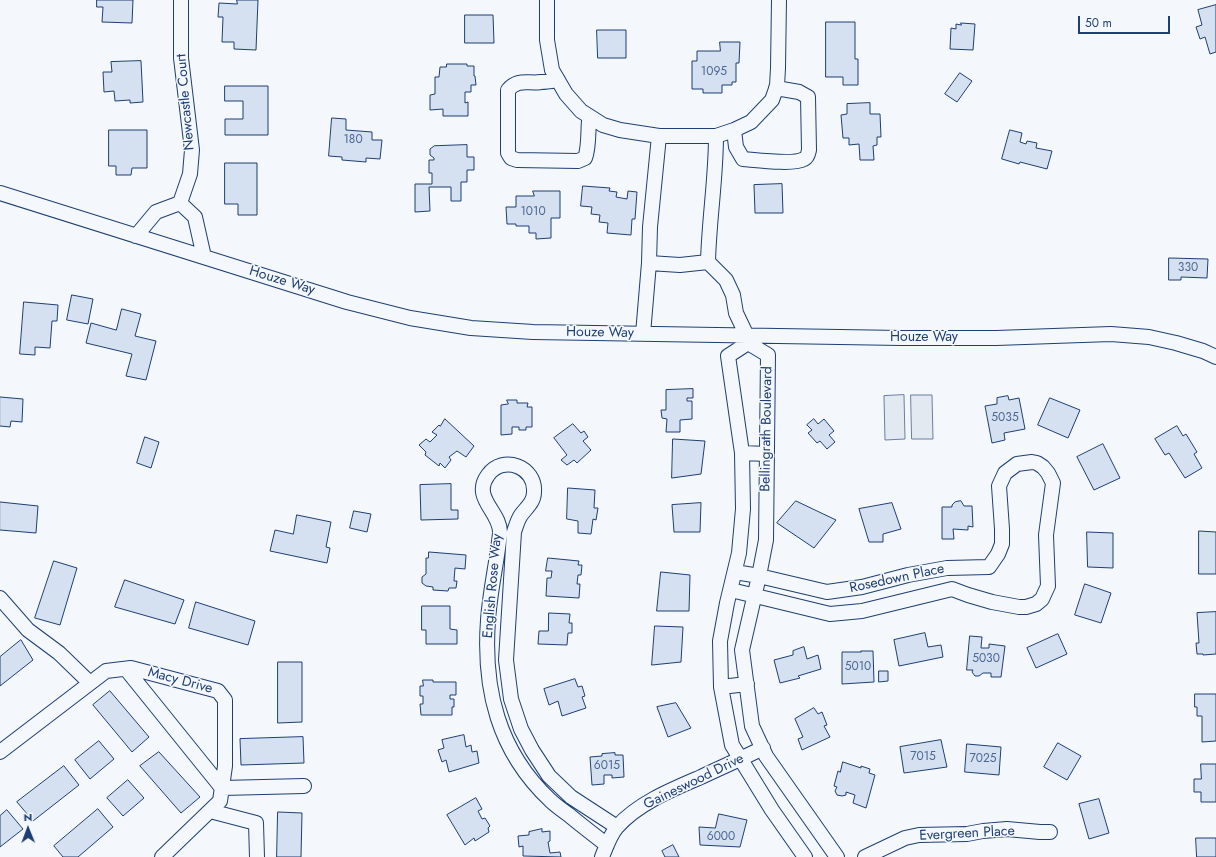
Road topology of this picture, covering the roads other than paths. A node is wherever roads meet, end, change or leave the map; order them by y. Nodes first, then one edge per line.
1 (180, 0) edge
2 (547, 0) edge
3 (779, 0) edge
4 (558, 80) junction
5 (776, 88) junction
6 (592, 118) junction
7 (734, 130) junction
8 (659, 136) junction
9 (716, 136) junction
10 (0, 192) edge
11 (180, 203) junction
12 (136, 236) junction
13 (204, 257) junction
14 (708, 262) junction
15 (649, 263) junction
16 (643, 334) junction
17 (748, 339) junction
18 (1216, 357) edge
19 (742, 453) junction
20 (767, 454) junction
21 (500, 531) junction
22 (514, 532) junction
23 (735, 572) junction
24 (759, 576) junction
25 (862, 587) junction
26 (731, 590) junction
27 (754, 595) junction
28 (0, 598) edge
29 (869, 609) junction
30 (488, 660) junction
31 (506, 660) junction
32 (126, 669) junction
33 (90, 683) junction
34 (747, 684) junction
35 (721, 687) junction
36 (763, 748) junction
37 (0, 752) edge
38 (741, 759) junction
39 (304, 786) dead end
40 (222, 788) junction
41 (210, 811) junction
42 (617, 827) junction
43 (1050, 832) dead end
44 (604, 851) edge
45 (162, 857) edge
46 (257, 857) edge
47 (805, 857) edge
48 (837, 857) edge
49 (865, 857) edge

1 - 11 street, Newcastle Court
2 - 4 street
3 - 5 street
4 - 6 street
4 - 6 street
5 - 7 street
5 - 7 street
6 - 8 street
7 - 9 street
8 - 9 street
8 - 15 street
9 - 14 street
10 - 12 street, Houze Way
11 - 12 street
11 - 13 street
12 - 13 street, Houze Way
13 - 16 street, Houze Way
14 - 15 street
14 - 17 street
15 - 16 street
16 - 17 street, Houze Way
17 - 18 street, Houze Way
17 - 19 street, Bellingrath Boulevard
17 - 20 street, Bellingrath Boulevard
19 - 20 street
19 - 23 street, Bellingrath Boulevard
20 - 24 street, Bellingrath Boulevard
21 - 22 street
21 - 22 street, English Rose Way
21 - 30 street, English Rose Way
22 - 31 street, English Rose Way
23 - 24 street, Rosedown Place
23 - 26 street, Bellingrath Boulevard
24 - 25 street, Rosedown Place
24 - 27 street, Bellingrath Boulevard
25 - 29 street
25 - 29 street, Rosedown Place
26 - 27 street, Rosedown Place
26 - 35 street, Bellingrath Boulevard
27 - 29 street, Rosedown Place
27 - 34 street, Bellingrath Boulevard
28 - 33 street
30 - 31 street
30 - 44 street, English Rose Way
31 - 42 street, English Rose Way
32 - 33 street, Macy Drive
32 - 40 street
32 - 40 street, Macy Drive
33 - 37 street, Macy Drive
34 - 35 street
34 - 36 street, Bellingrath Boulevard
35 - 38 street, Bellingrath Boulevard
36 - 38 street, Gaineswood Drive
36 - 48 street, Bellingrath Boulevard
38 - 42 street, Gaineswood Drive
38 - 47 street, Bellingrath Boulevard
39 - 40 street
40 - 41 street, Macy Drive
41 - 45 street, Macy Drive
41 - 46 street
42 - 44 street, Gaineswood Drive
43 - 49 street, Evergreen Place

